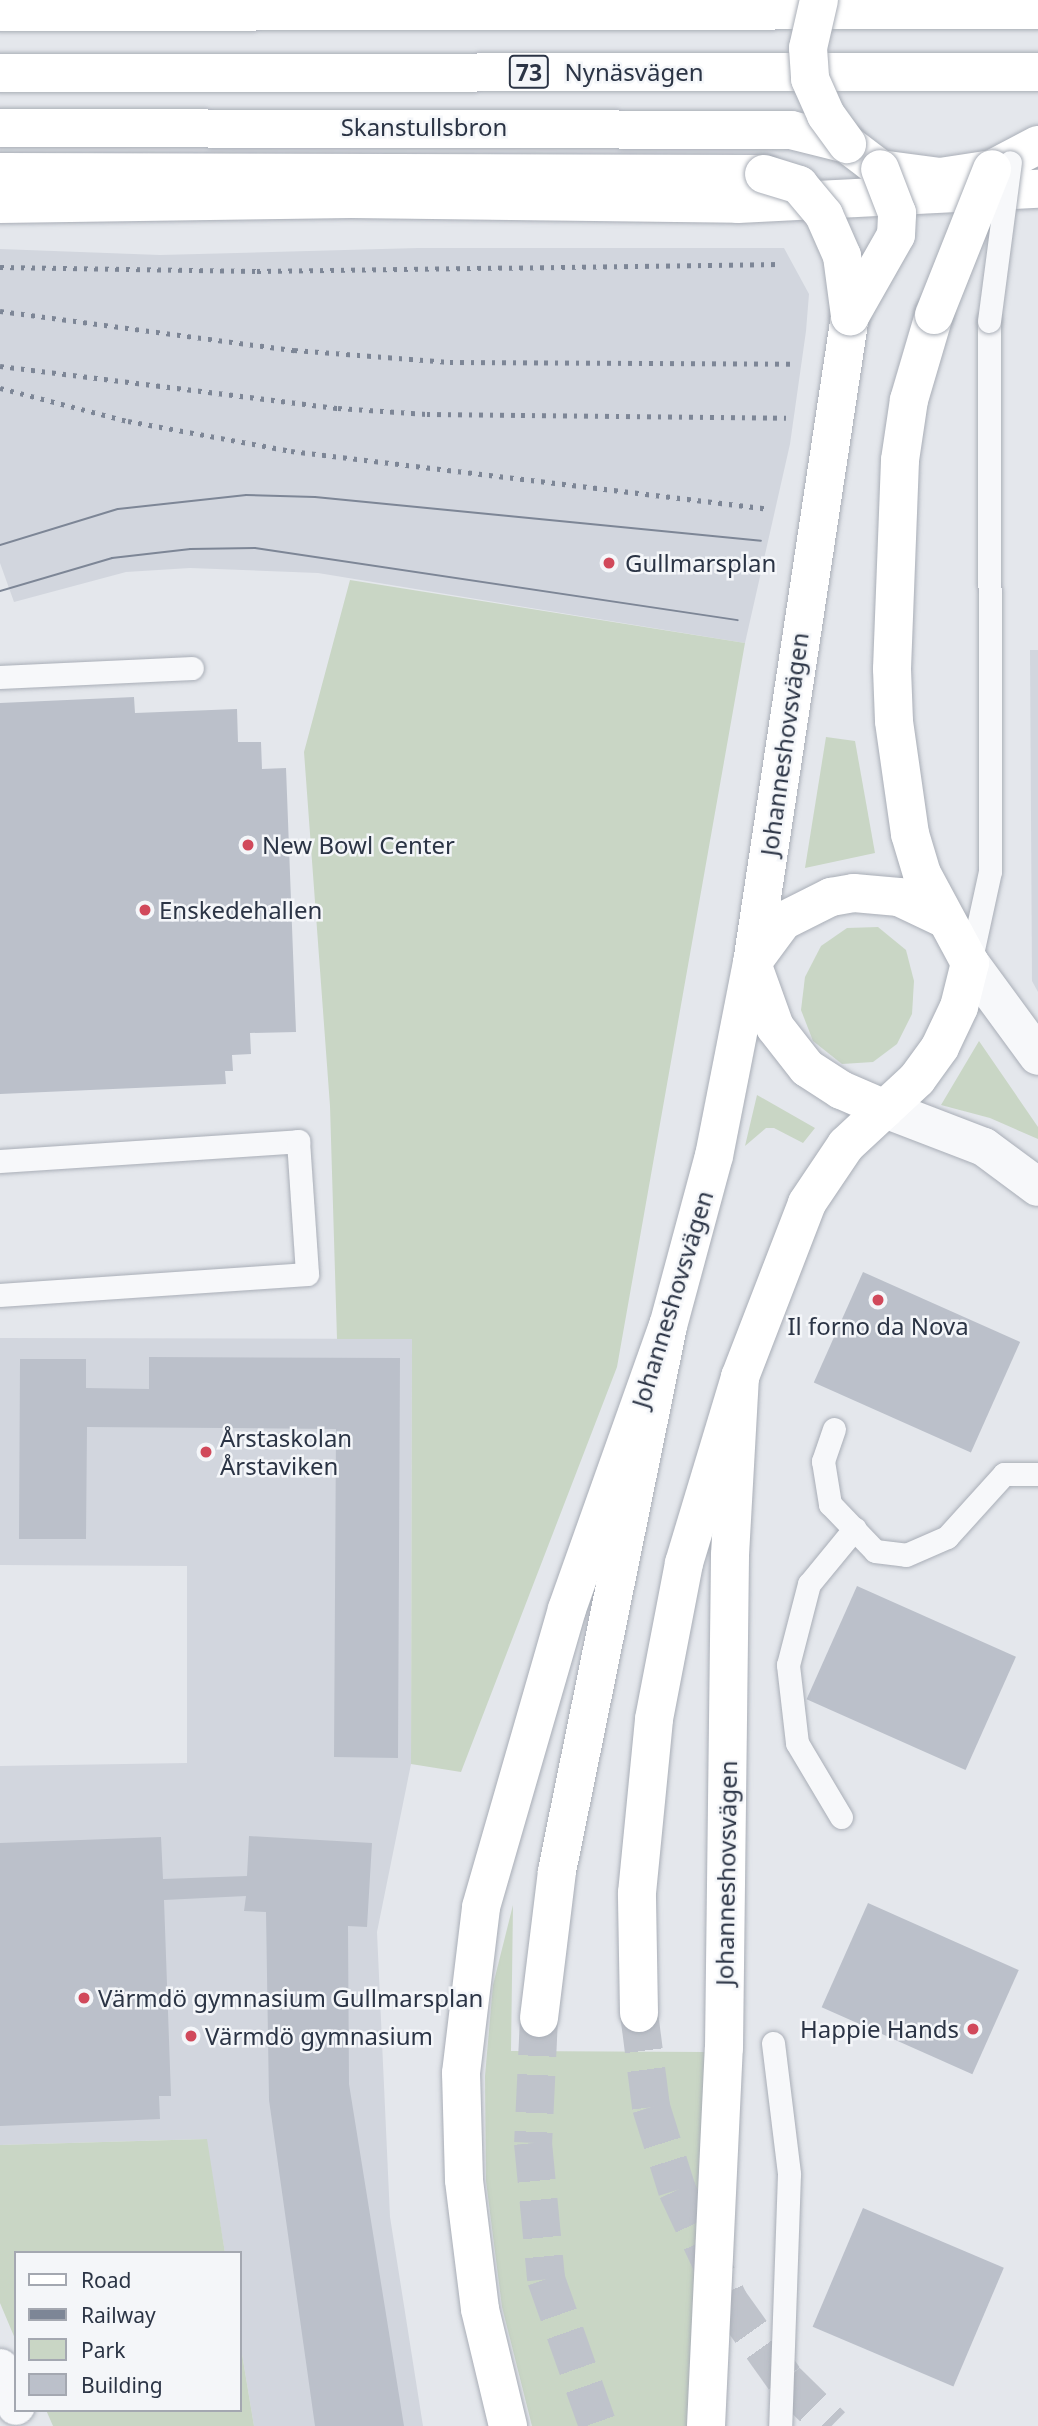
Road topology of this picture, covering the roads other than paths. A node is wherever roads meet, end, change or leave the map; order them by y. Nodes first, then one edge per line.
1 (819, 0) edge
2 (1038, 10) edge
3 (8, 12) edge
4 (1038, 72) edge
5 (10, 73) edge
6 (0, 128) edge
7 (847, 144) junction
8 (1013, 159) edge
9 (880, 169) junction
10 (0, 172) edge
11 (1038, 188) edge
12 (0, 204) edge
13 (850, 316) junction
14 (192, 668) dead end
15 (0, 677) edge
16 (943, 918) junction
17 (752, 963) junction
18 (970, 963) junction
19 (1038, 1056) edge
20 (885, 1109) junction
21 (0, 1161) edge
22 (1038, 1187) edge
23 (0, 1295) edge
24 (668, 1326) junction
25 (740, 1377) junction
26 (834, 1429) dead end
27 (1038, 1474) edge
28 (855, 1528) junction
29 (841, 1817) dead end
30 (639, 2013) tunnel mouth
31 (539, 2018) tunnel mouth
32 (773, 2043) dead end
33 (0, 2368) edge
34 (14, 2401) edge
35 (508, 2426) edge
36 (706, 2426) edge
37 (780, 2426) edge

1 - 7 main road, bridge
2 - 3 main road
4 - 5 main road, Nynäsvägen / 73
6 - 7 main road, Skanstullsbron
7 - 9 main road
8 - 9 main road
8 - 16 main road, bridge
8 - 18 lane, bridge
9 - 13 main road, Johanneshovsvägen, bridge
10 - 13 main road, bridge
11 - 12 main road
13 - 17 main road, Johanneshovsvägen
14 - 15 lane
16 - 17 main road
16 - 18 main road
17 - 20 main road
17 - 24 main road, Johanneshovsvägen
18 - 19 street
18 - 20 main road
20 - 22 street
20 - 25 main road, Johanneshovsvägen
21 - 23 lane
24 - 31 main road
24 - 35 main road, Johanneshovsvägen
25 - 30 main road
25 - 36 main road, Johanneshovsvägen
26 - 28 lane
27 - 28 lane
28 - 29 lane
32 - 37 lane
33 - 34 street

